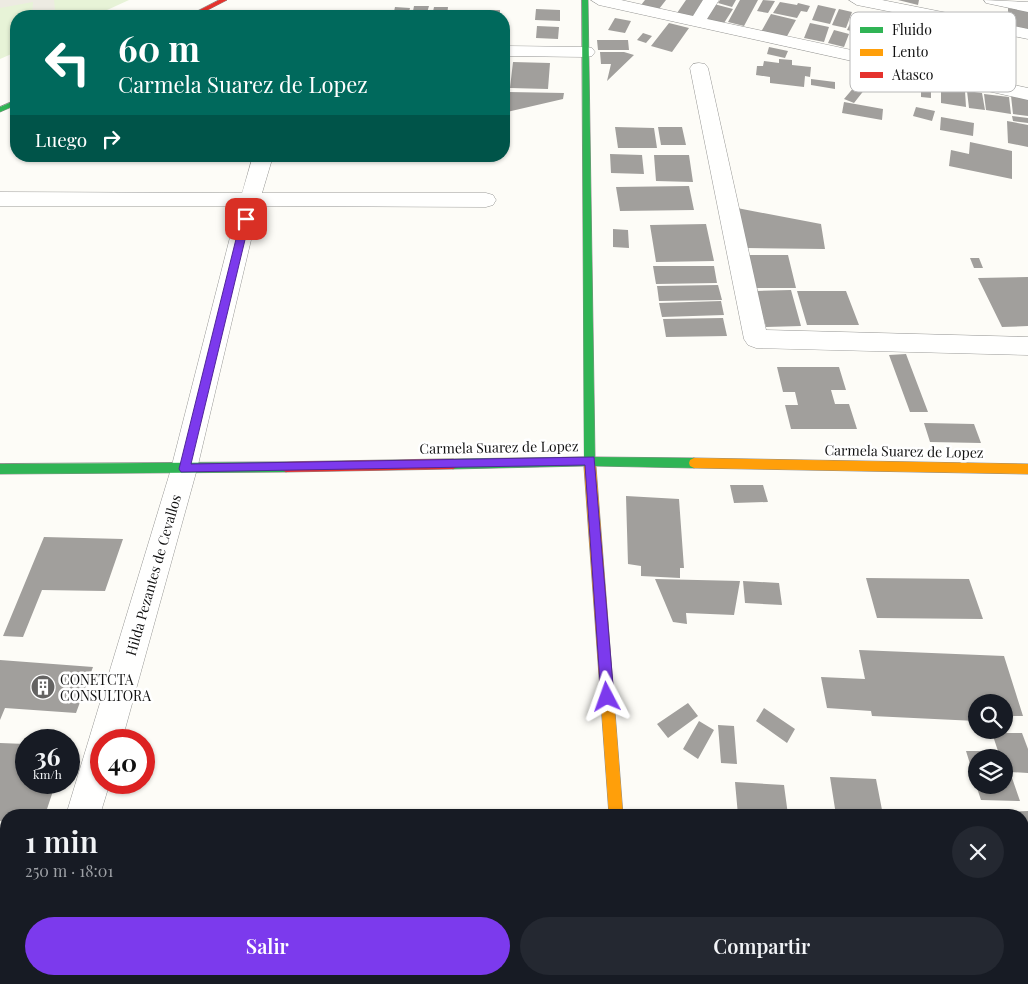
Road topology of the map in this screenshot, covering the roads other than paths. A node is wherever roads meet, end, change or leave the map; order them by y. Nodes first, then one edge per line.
1 (224, 0) edge
2 (585, 0) edge
3 (599, 0) edge
4 (711, 0) edge
5 (856, 0) edge
6 (992, 0) edge
7 (1028, 7) edge
8 (203, 10) edge
9 (917, 12) edge
10 (697, 22) junction
11 (510, 51) edge
12 (586, 52) junction
13 (850, 55) edge
14 (699, 68) dead end
15 (261, 162) edge
16 (0, 199) edge
17 (250, 200) junction
18 (486, 200) dead end
19 (1028, 346) edge
20 (590, 461) junction
21 (0, 469) edge
22 (184, 469) junction
23 (1028, 469) edge
24 (108, 729) edge
25 (90, 790) edge
26 (85, 809) edge
27 (616, 809) edge

1 - 8 street
2 - 12 street
3 - 10 street
4 - 10 street
5 - 9 street
6 - 7 street
10 - 13 street
11 - 12 street
12 - 20 street
14 - 19 street
15 - 17 street, Hilda Pezantes de Cevallos
16 - 17 street
17 - 18 street
17 - 22 street, Hilda Pezantes de Cevallos
20 - 22 street, Carmela Suarez de Lopez
20 - 23 street, Carmela Suarez de Lopez
20 - 27 street
21 - 22 street, Carmela Suarez de Lopez
22 - 24 street, Hilda Pezantes de Cevallos
25 - 26 street

